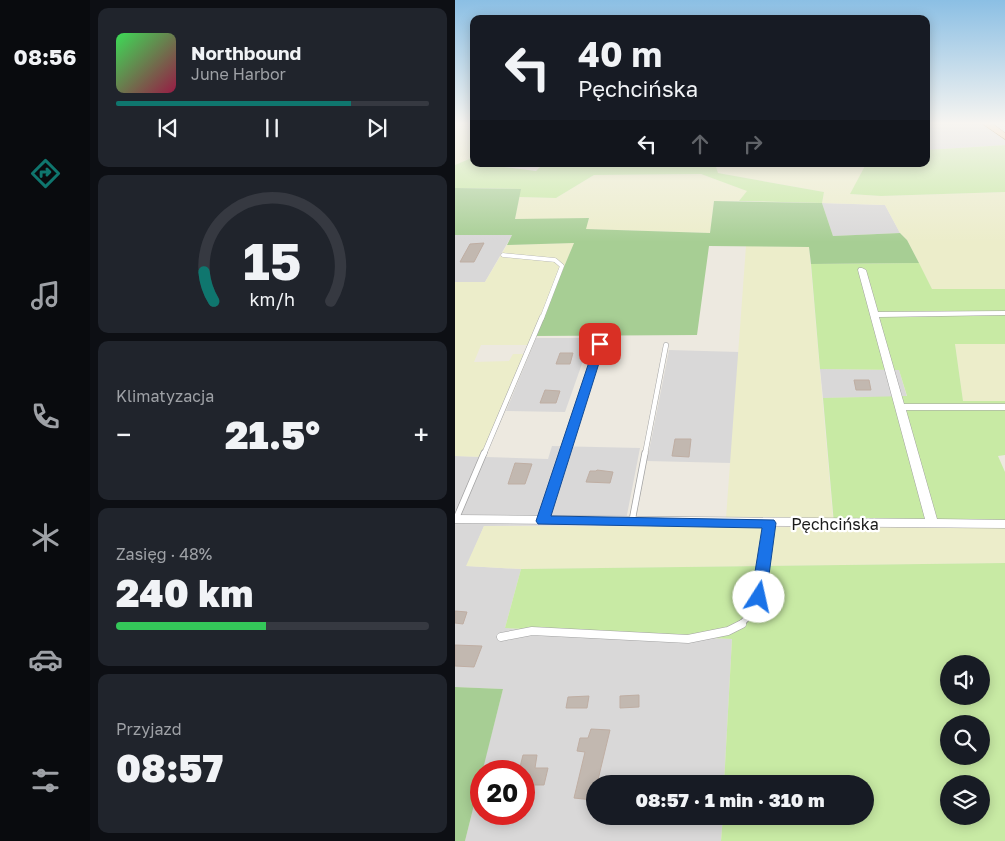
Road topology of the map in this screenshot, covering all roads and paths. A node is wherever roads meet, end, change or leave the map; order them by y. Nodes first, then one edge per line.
1 (503, 256) dead end
2 (862, 270) dead end
3 (1005, 314) edge
4 (874, 316) junction
5 (600, 344) dead end
6 (666, 345) dead end
7 (899, 407) junction
8 (1005, 407) edge
9 (456, 520) edge
10 (543, 521) junction
11 (632, 522) junction
12 (769, 523) junction
13 (932, 524) junction
14 (1005, 524) edge
15 (501, 637) dead end

1 - 9 lane
2 - 4 street
3 - 4 street
4 - 7 street
5 - 10 lane
6 - 11 lane
7 - 8 street
7 - 13 street
9 - 10 street, Pęchcińska
10 - 11 street, Pęchcińska
11 - 12 street, Pęchcińska
12 - 13 street, Pęchcińska
12 - 15 lane
13 - 14 street, Pęchcińska

